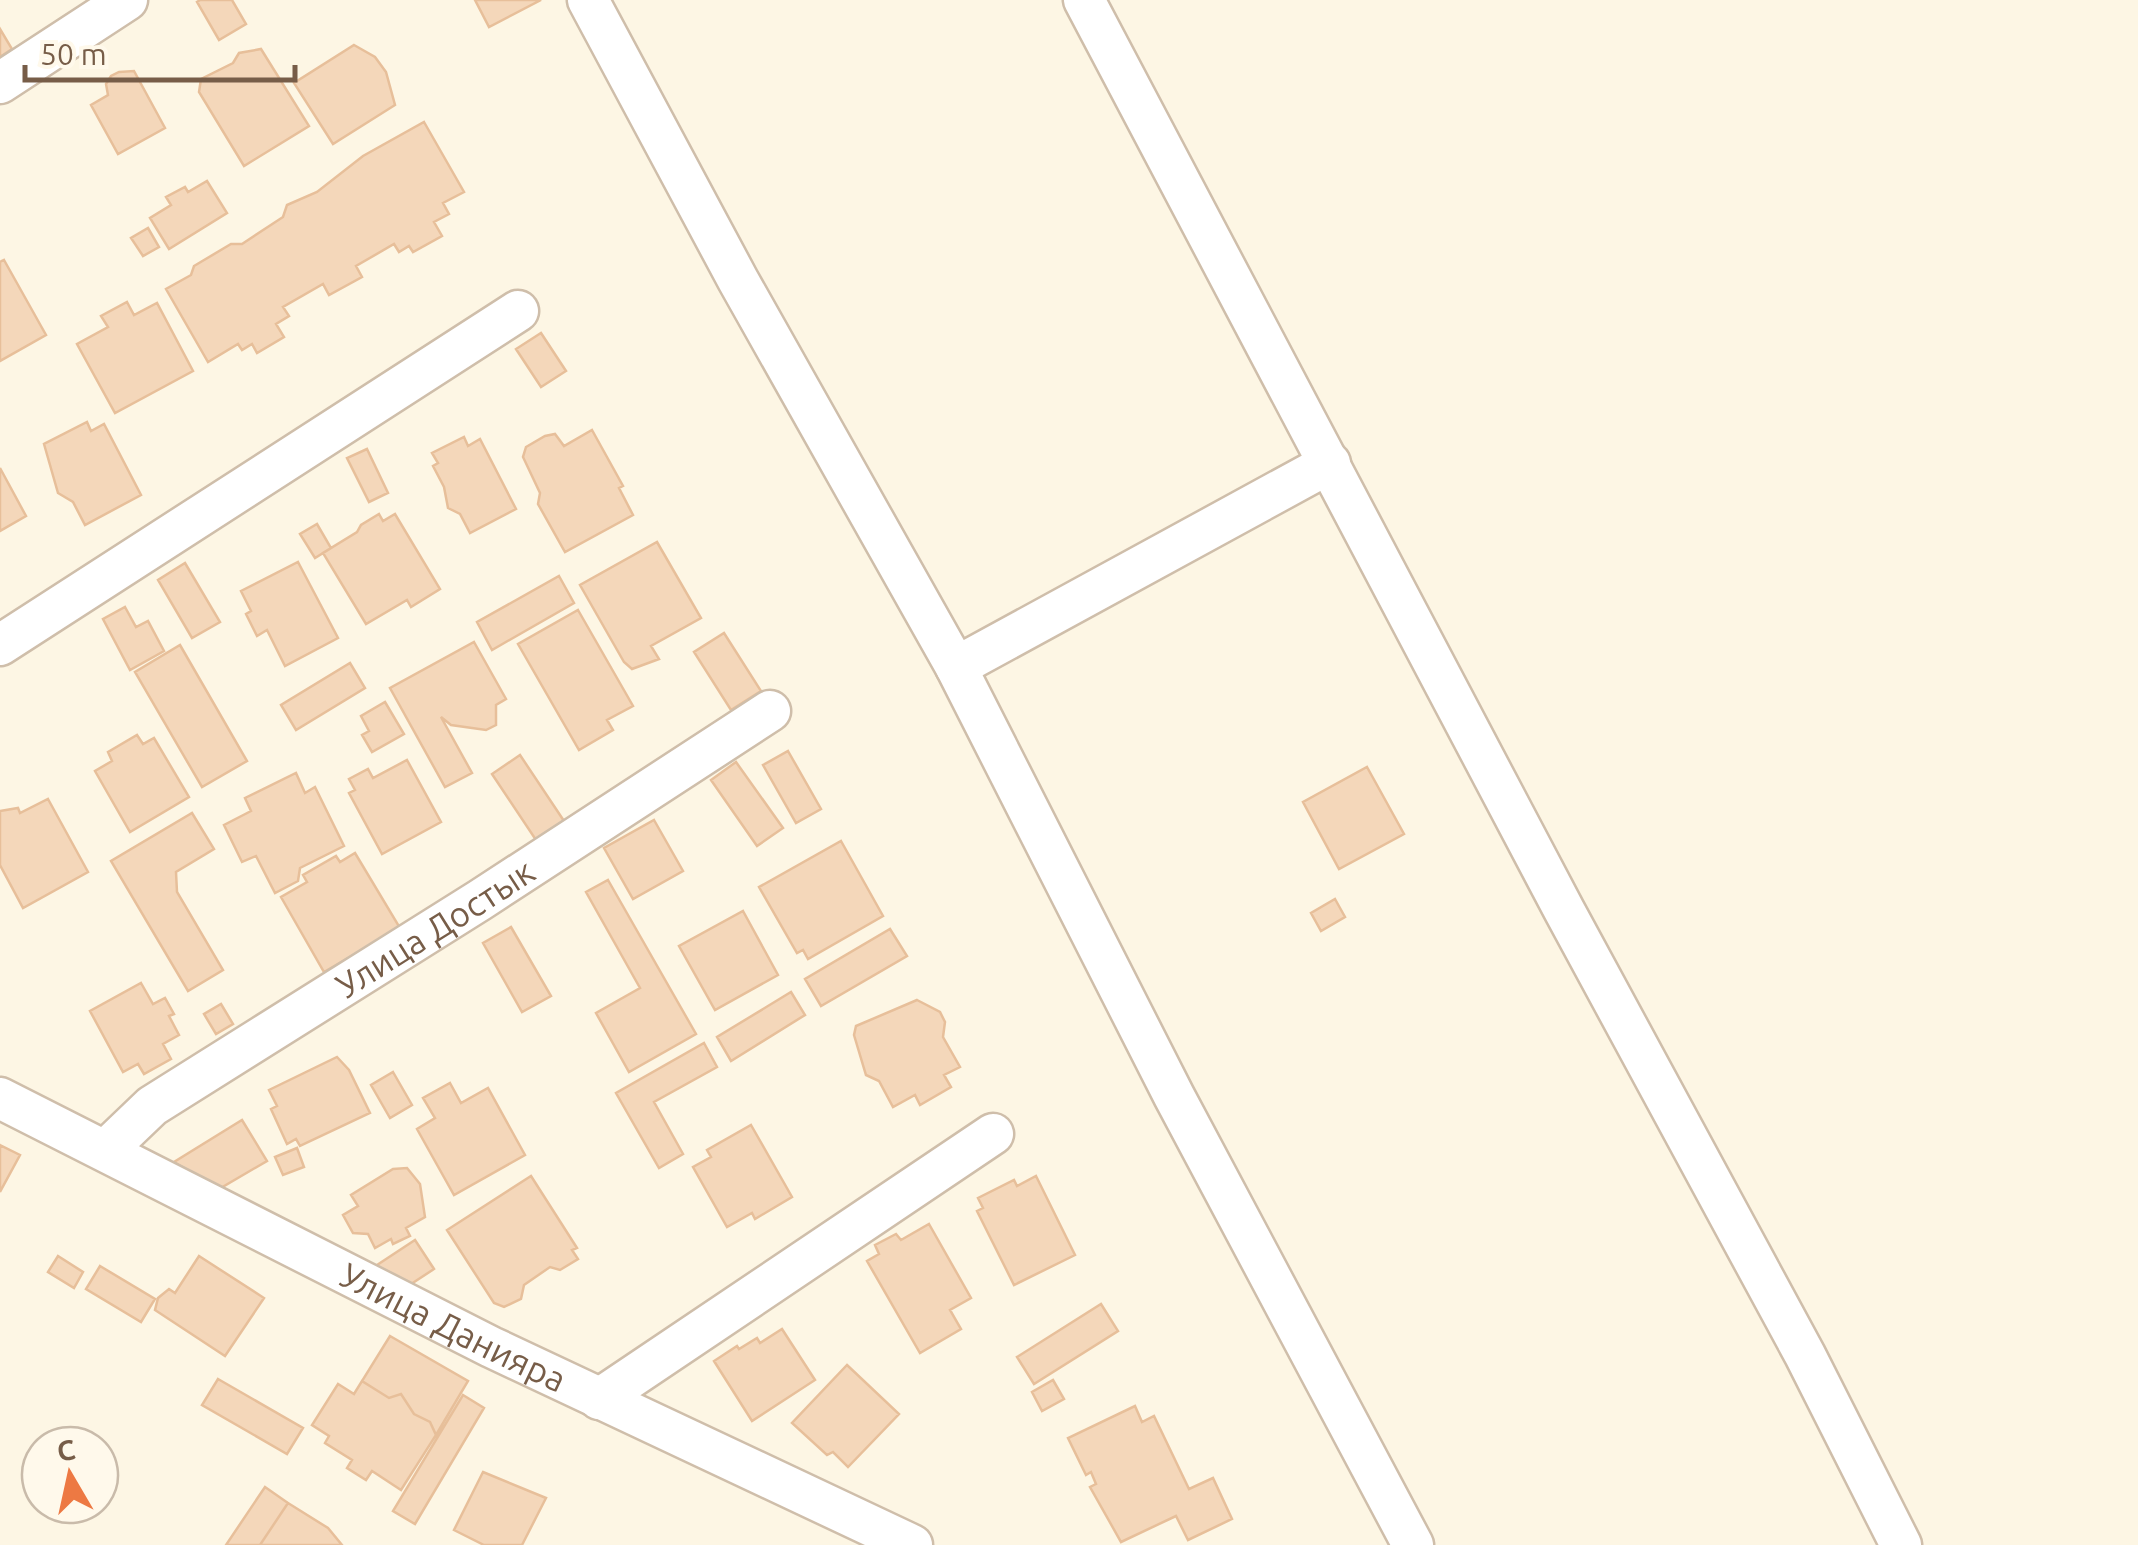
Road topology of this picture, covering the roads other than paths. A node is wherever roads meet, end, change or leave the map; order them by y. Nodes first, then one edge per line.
1 (127, 0) edge
2 (588, 0) edge
3 (1084, 0) edge
4 (0, 83) edge
5 (518, 311) dead end
6 (1330, 463) junction
7 (0, 645) edge
8 (956, 667) junction
9 (770, 711) dead end
10 (0, 1098) edge
11 (993, 1134) dead end
12 (106, 1150) junction
13 (598, 1399) junction
14 (912, 1545) edge
15 (1413, 1545) edge
16 (1901, 1545) edge

1 - 4 street
2 - 8 street
3 - 6 street
5 - 7 street
6 - 8 street
6 - 16 street
8 - 15 street
9 - 12 street, Улица Достык
10 - 12 street, Улица Данияра
11 - 13 street
12 - 13 street, Улица Данияра
13 - 14 street, Улица Данияра

